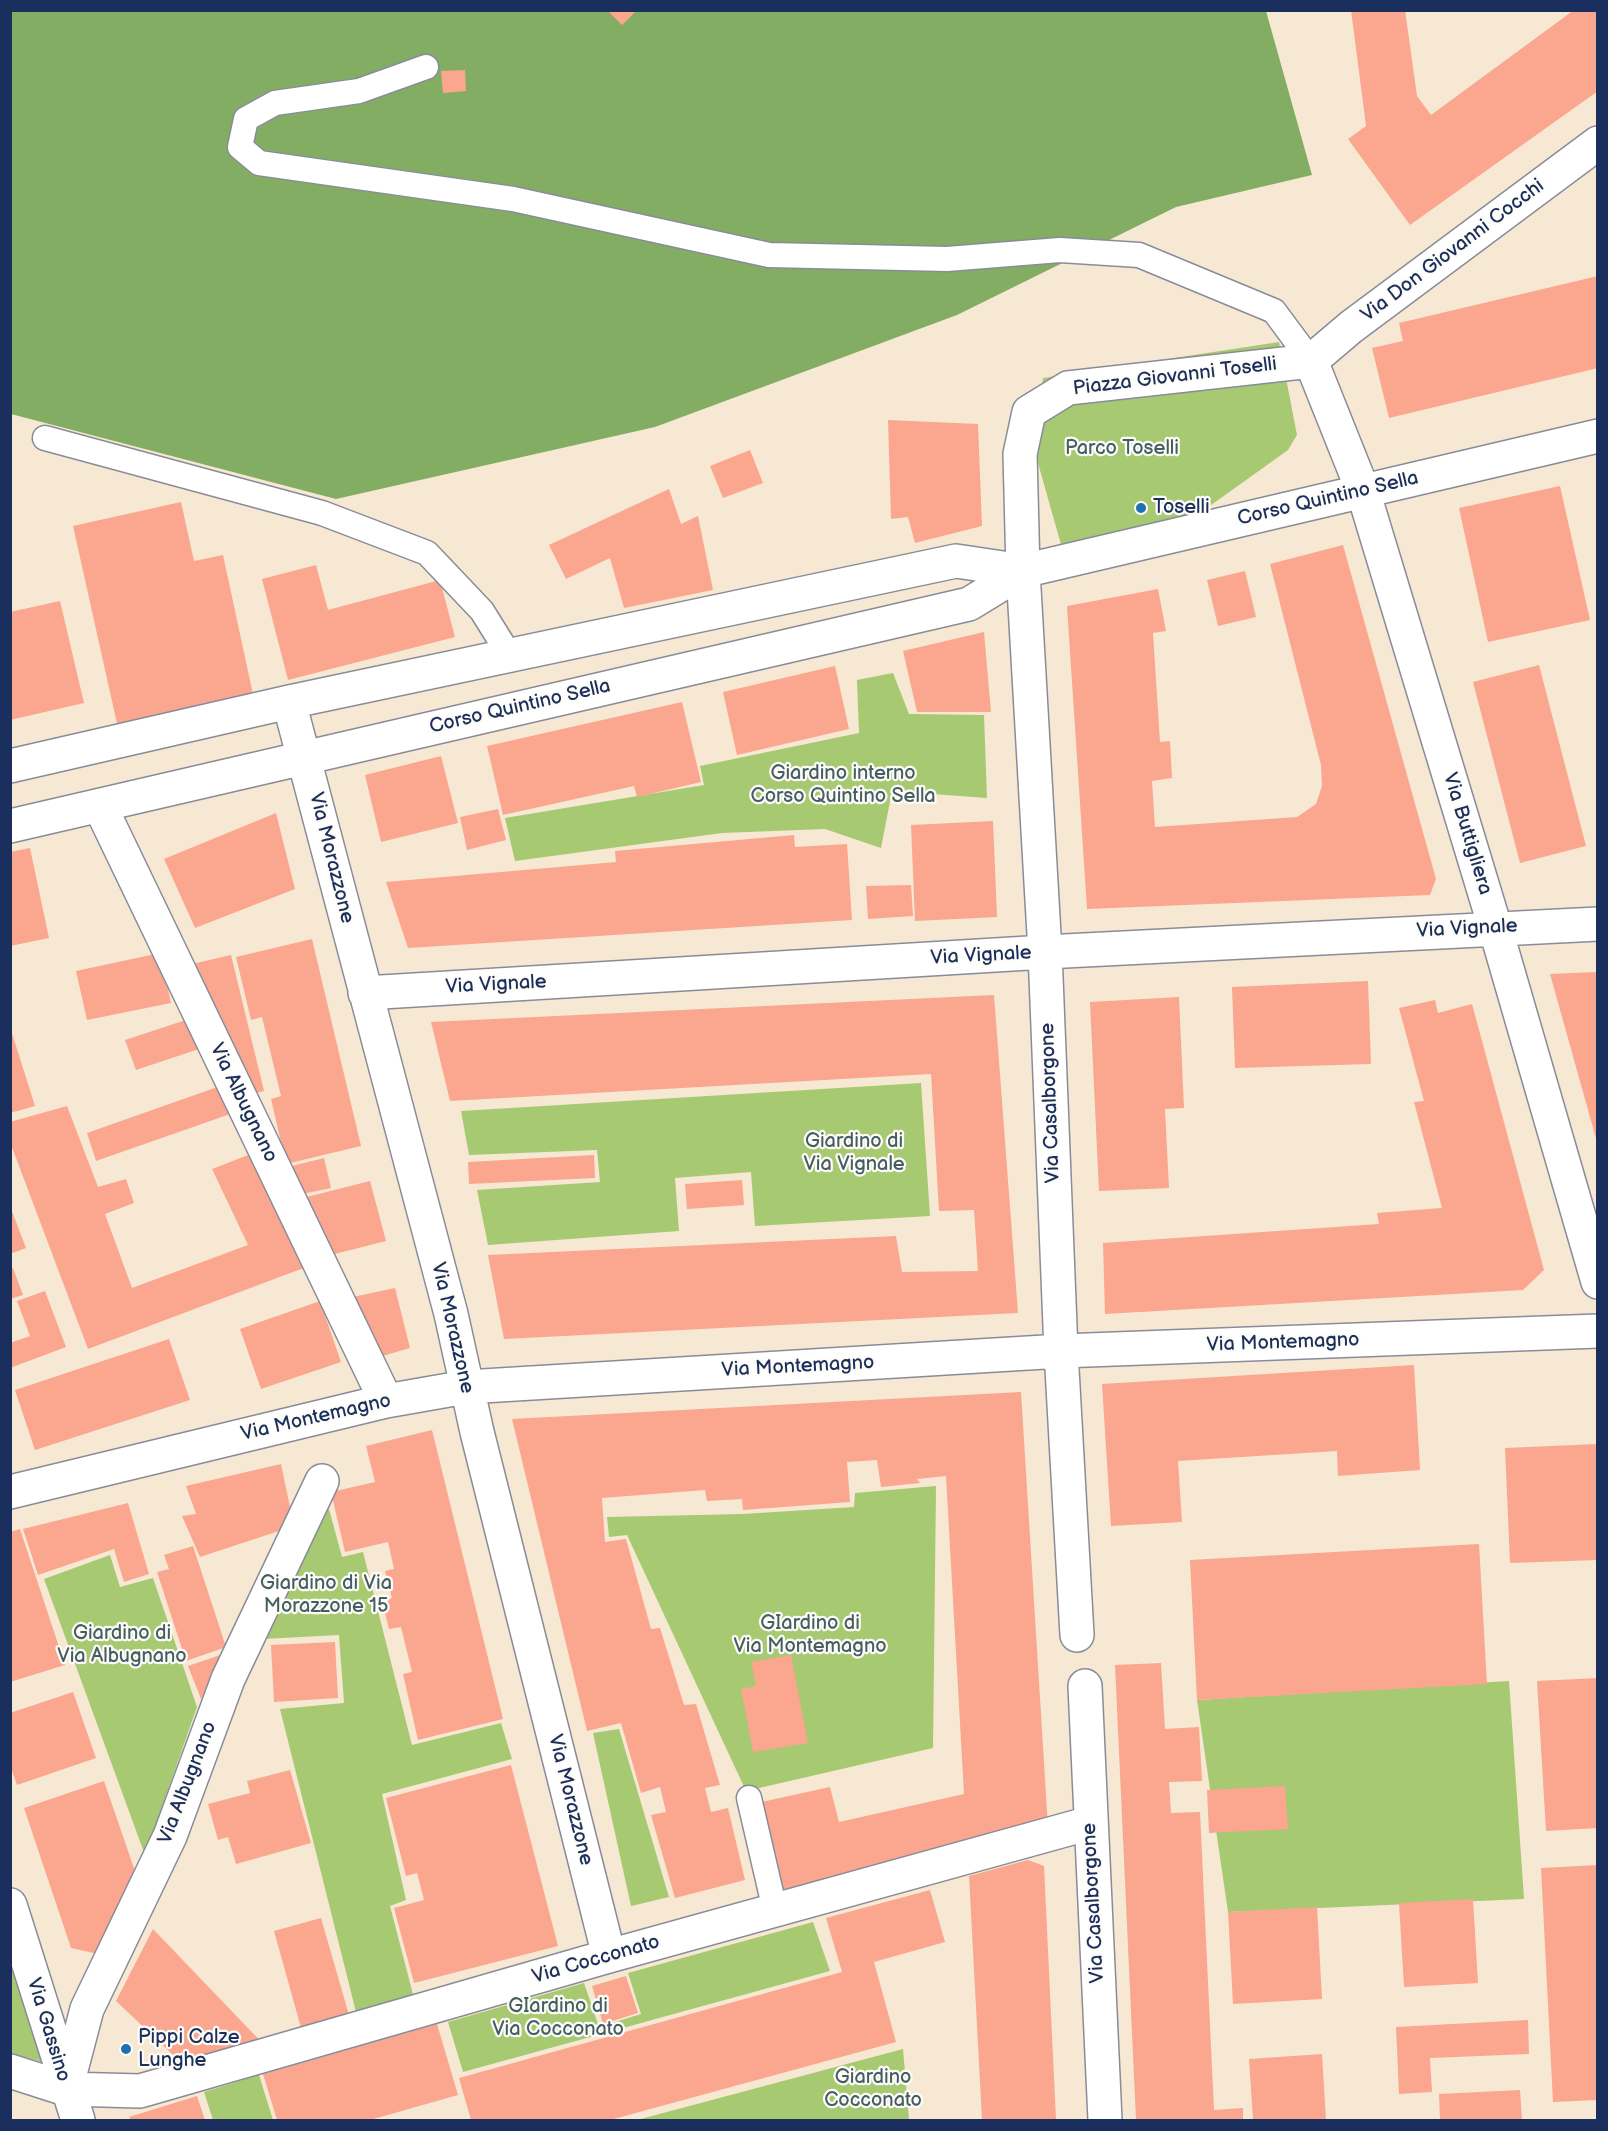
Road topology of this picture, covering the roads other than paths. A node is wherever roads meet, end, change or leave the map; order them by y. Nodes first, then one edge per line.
1 (426, 67) dead end
2 (1598, 143) edge
3 (1311, 361) junction
4 (1598, 436) edge
5 (45, 438) dead end
6 (1363, 491) junction
7 (1023, 571) junction
8 (510, 656) junction
9 (289, 702) junction
10 (305, 756) junction
11 (10, 766) edge
12 (100, 806) junction
13 (10, 826) edge
14 (1598, 924) edge
15 (1495, 927) junction
16 (1045, 952) junction
17 (365, 993) junction
18 (1598, 1282) edge
19 (1598, 1331) edge
20 (1061, 1351) junction
21 (466, 1387) junction
22 (386, 1401) junction
23 (322, 1481) dead end
24 (10, 1492) edge
25 (1077, 1635) dead end
26 (1085, 1686) dead end
27 (748, 1797) dead end
28 (1090, 1823) junction
29 (10, 1905) edge
30 (775, 1910) junction
31 (609, 1956) junction
32 (10, 2072) edge
33 (66, 2089) junction
34 (78, 2121) edge
35 (1105, 2121) edge

1 - 3 lane
2 - 3 street, Via Don Giovanni Cocchi
3 - 6 street
3 - 7 street, Piazza Giovanni Toselli
4 - 6 street, Corso Quintino Sella
5 - 8 lane
6 - 7 street, Corso Quintino Sella
6 - 15 street, Via Buttigliera
7 - 8 street, Corso Quintino Sella
7 - 10 street, Corso Quintino Sella
7 - 16 street, Via Casalborgone
8 - 9 street, Corso Quintino Sella
9 - 10 street, Via Morazzone
9 - 11 street, Corso Quintino Sella
10 - 12 street, Corso Quintino Sella
10 - 17 street, Via Morazzone
12 - 13 street, Corso Quintino Sella
12 - 22 street, Via Albugnano
14 - 15 street, Via Vignale
15 - 16 street, Via Vignale
15 - 18 street, Via Buttigliera
16 - 17 street, Via Vignale
16 - 20 street, Via Casalborgone
17 - 21 street, Via Morazzone
19 - 20 street, Via Montemagno
20 - 21 street, Via Montemagno
20 - 25 street, Via Casalborgone
21 - 22 street, Via Montemagno
21 - 31 street, Via Morazzone
22 - 24 street, Via Montemagno
23 - 33 street, Via Albugnano
26 - 28 street, Via Casalborgone
27 - 30 lane
28 - 30 street, Via Cocconato
28 - 35 street, Via Casalborgone
29 - 33 street, Via Gassino
30 - 31 street, Via Cocconato
31 - 33 street, Via Cocconato
32 - 33 street, Via Cocconato
33 - 34 street, Via Gassino

